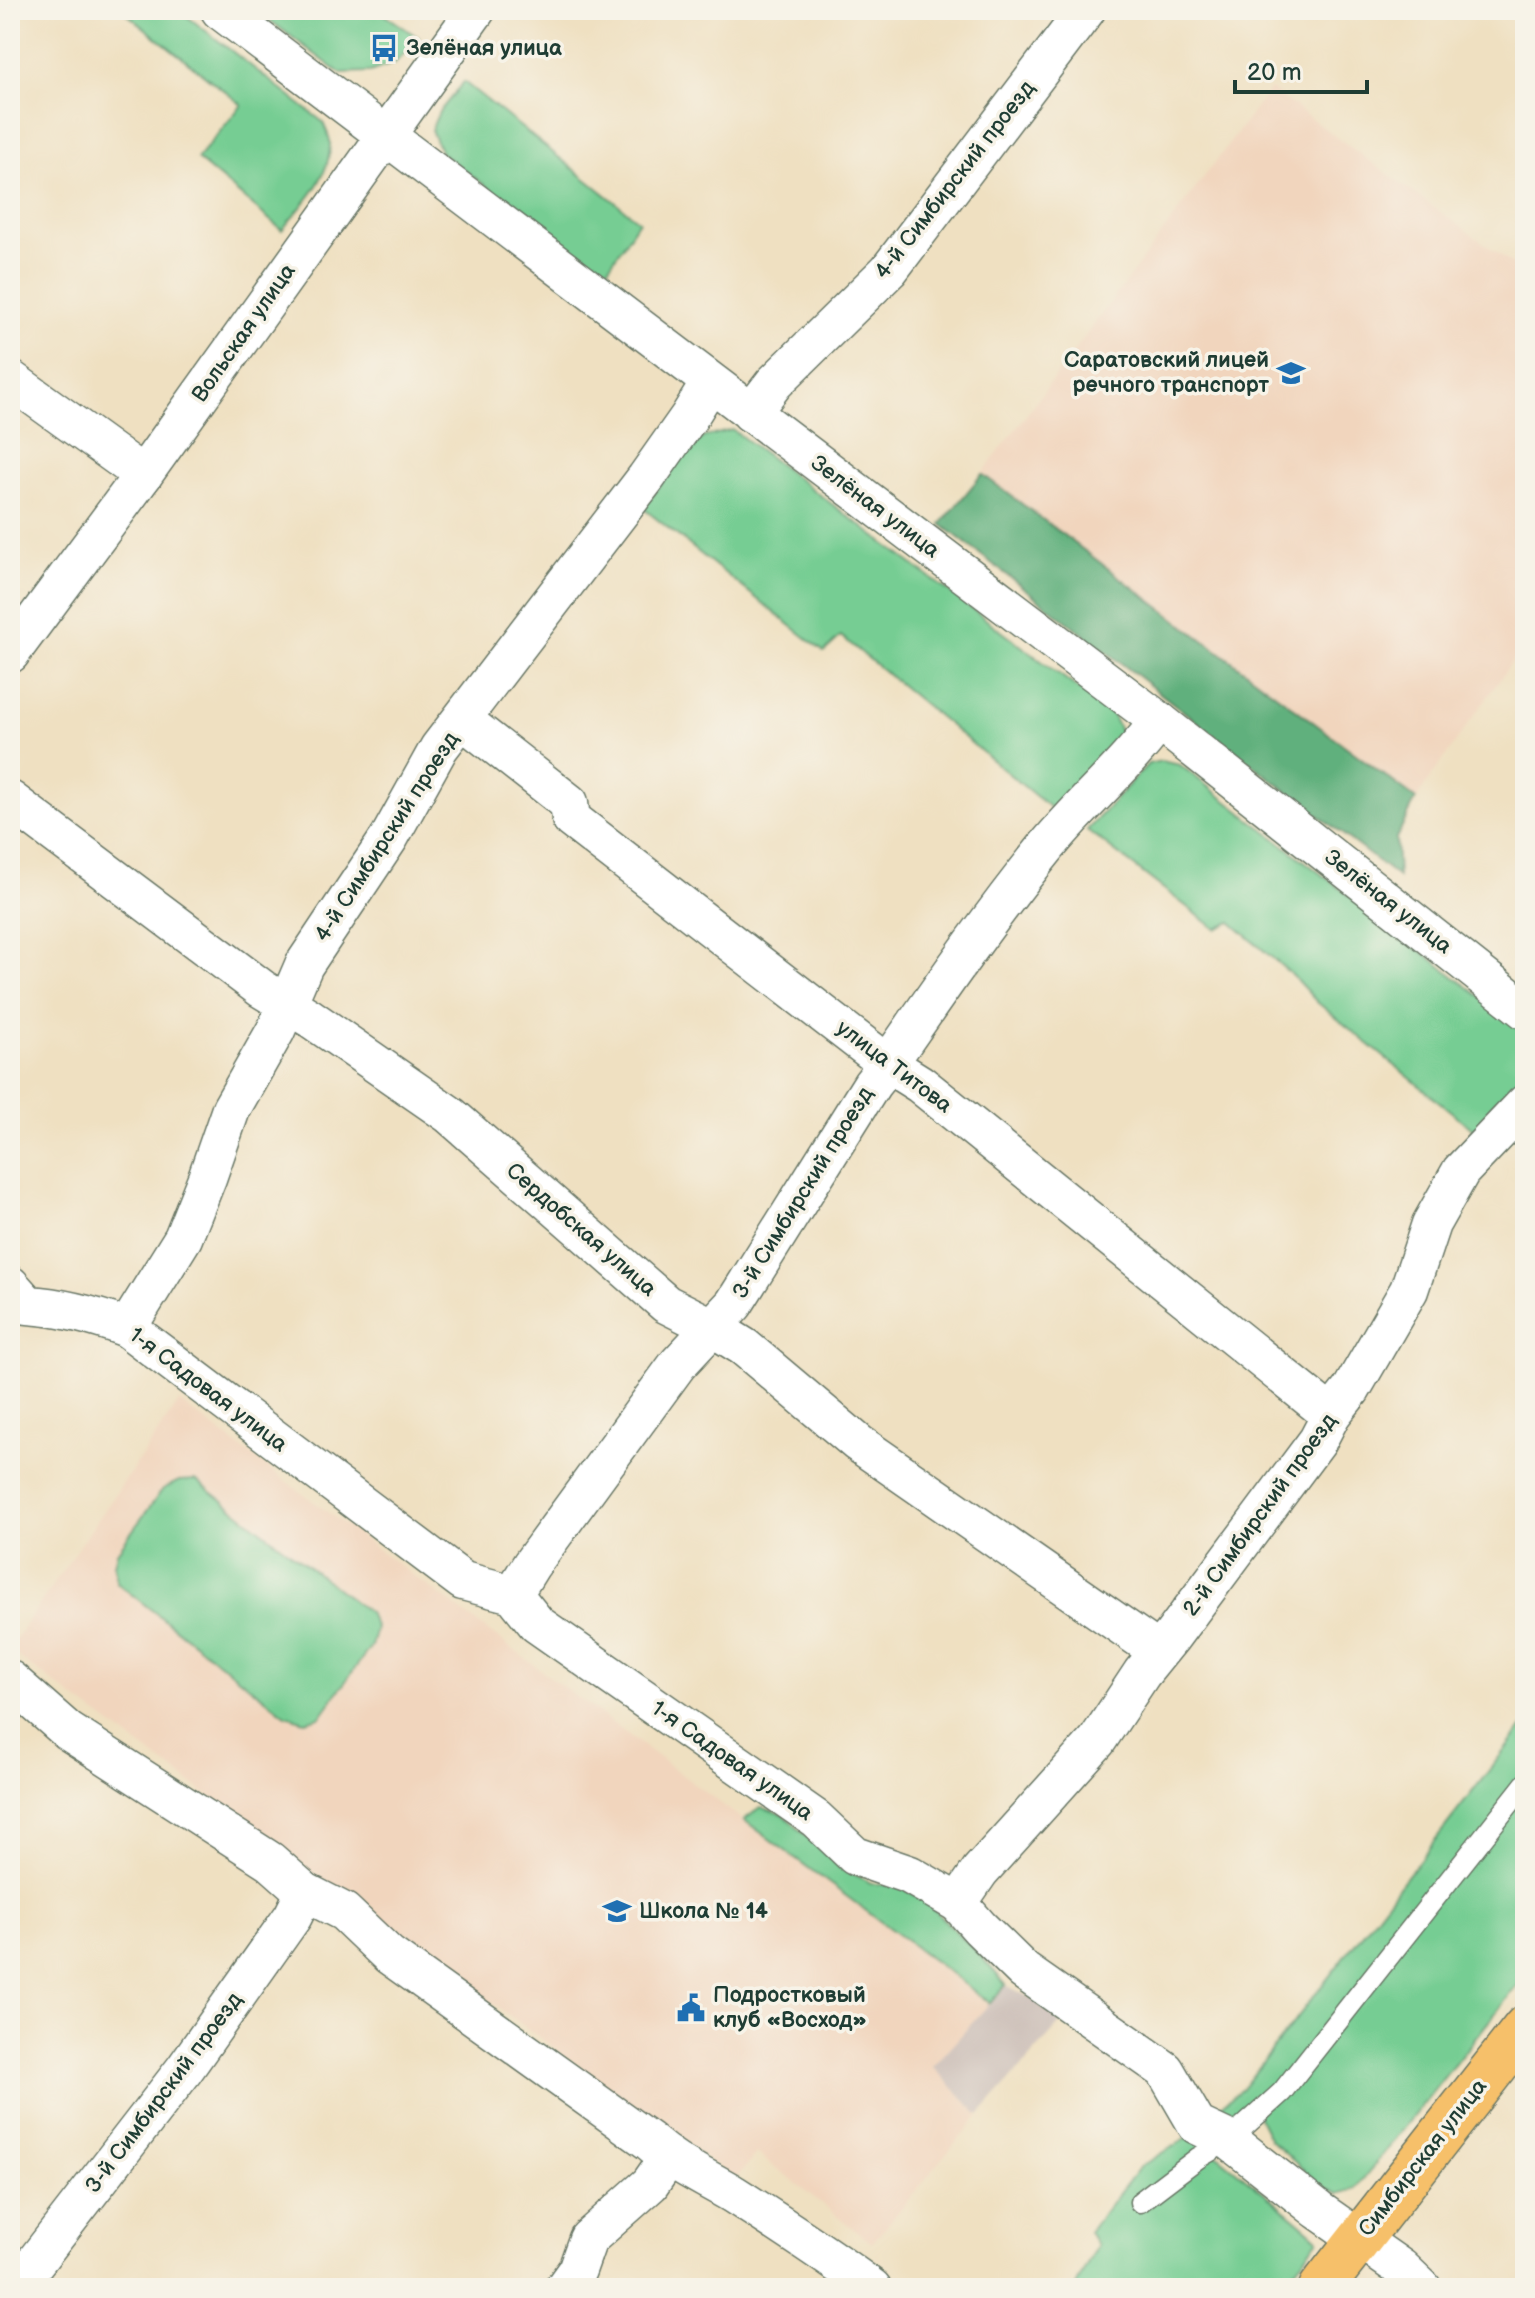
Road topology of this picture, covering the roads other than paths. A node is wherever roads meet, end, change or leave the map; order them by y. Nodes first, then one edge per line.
1 (220, 10) edge
2 (476, 10) edge
3 (1086, 10) edge
4 (384, 136) junction
5 (10, 379) edge
6 (710, 383) junction
7 (751, 413) junction
8 (143, 475) junction
9 (10, 654) edge
10 (463, 720) junction
11 (1159, 721) junction
12 (10, 800) edge
13 (288, 1006) junction
14 (1525, 1010) edge
15 (888, 1064) junction
16 (1525, 1104) edge
17 (16, 1307) edge
18 (712, 1327) junction
19 (127, 1328) junction
20 (1331, 1415) junction
21 (513, 1594) junction
22 (1158, 1651) junction
23 (10, 1680) edge
24 (1525, 1784) edge
25 (305, 1892) junction
26 (958, 1903) junction
27 (1525, 2028) edge
28 (1229, 2140) junction
29 (668, 2158) junction
30 (1140, 2202) dead end
31 (1359, 2240) junction
32 (15, 2288) edge
33 (564, 2288) edge
34 (872, 2288) edge
35 (1321, 2288) edge
36 (1422, 2288) edge

1 - 4 street, Зелёная улица
2 - 4 street, Вольская улица
3 - 7 street, 4-й Симбирский проезд
4 - 6 street, Зелёная улица
4 - 8 street, Вольская улица
5 - 8 street
6 - 7 street, Зелёная улица
6 - 10 street, 4-й Симбирский проезд
7 - 11 street, Зелёная улица
8 - 9 street, Вольская улица
10 - 13 street, 4-й Симбирский проезд
10 - 15 street, улица Титова
11 - 14 street, Зелёная улица
11 - 15 street, 3-й Симбирский проезд
12 - 13 street, Сердобская улица
13 - 18 street, Сердобская улица
13 - 19 street, 4-й Симбирский проезд
15 - 18 street, 3-й Симбирский проезд
15 - 20 street, улица Титова
16 - 20 street, 2-й Симбирский проезд
17 - 19 street, 1-я Садовая улица
18 - 21 street, 3-й Симбирский проезд
18 - 22 street, Сердобская улица
19 - 21 street, 1-я Садовая улица
20 - 22 street, 2-й Симбирский проезд
21 - 26 street, 1-я Садовая улица
22 - 26 street, 2-й Симбирский проезд
23 - 25 street
24 - 28 lane
25 - 29 street
25 - 32 street, 3-й Симбирский проезд
26 - 28 street, 1-я Садовая улица
27 - 31 main road, Симбирская улица
28 - 30 lane
28 - 31 street, 1-я Садовая улица
29 - 33 street
29 - 34 street
31 - 35 main road, Симбирская улица
31 - 36 street, 1-я Садовая улица

